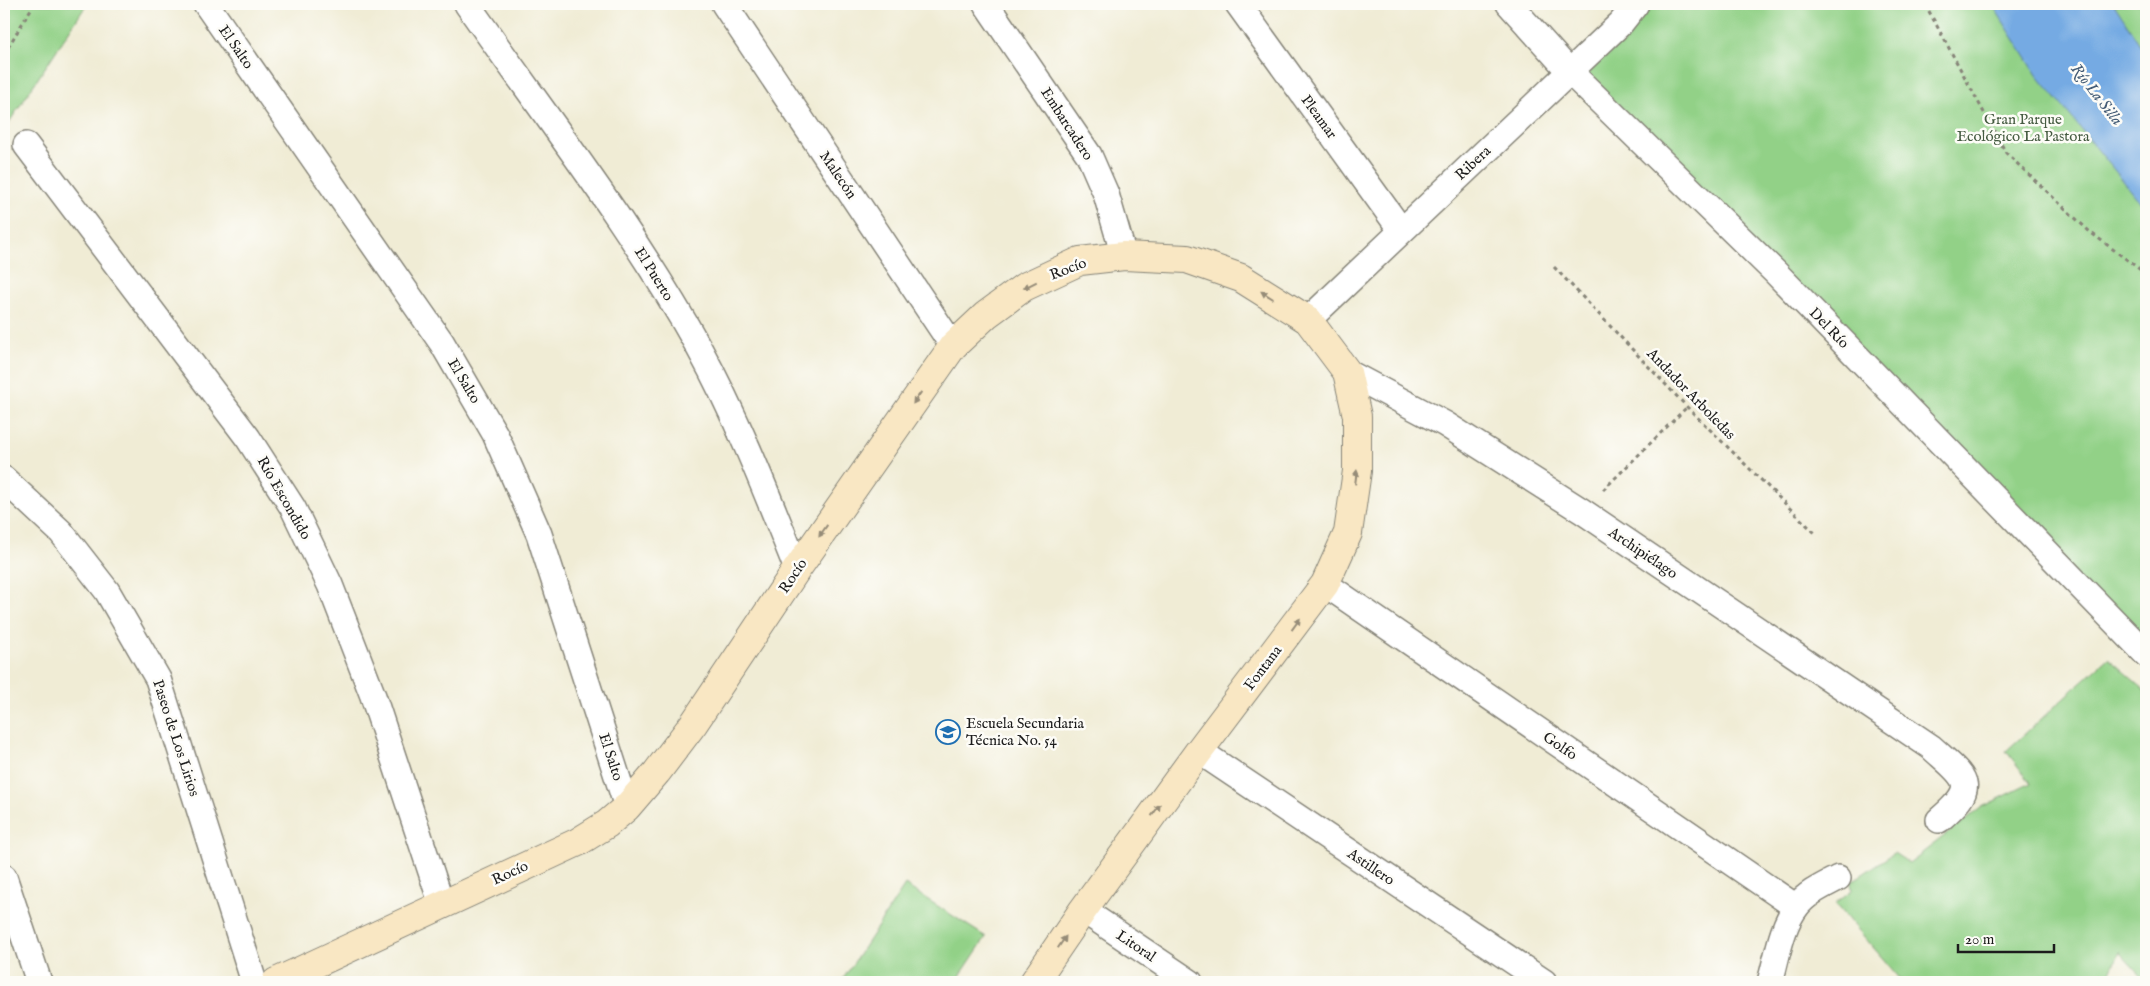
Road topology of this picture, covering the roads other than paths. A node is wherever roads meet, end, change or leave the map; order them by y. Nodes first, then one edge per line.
1 (206, 4) edge
2 (467, 4) edge
3 (724, 4) edge
4 (986, 4) edge
5 (1238, 4) edge
6 (1508, 4) edge
7 (1636, 4) edge
8 (1570, 72) junction
9 (26, 145) dead end
10 (1401, 230) junction
11 (1124, 256) junction
12 (1308, 320) junction
13 (953, 346) junction
14 (1347, 372) junction
15 (4, 479) edge
16 (797, 569) junction
17 (1325, 584) junction
18 (2146, 654) edge
19 (1199, 751) junction
20 (628, 807) junction
21 (1939, 820) dead end
22 (4, 877) edge
23 (1838, 878) dead end
24 (442, 905) junction
25 (1796, 907) junction
26 (1083, 910) junction
27 (39, 982) edge
28 (254, 982) edge
29 (276, 982) edge
30 (1034, 982) edge
31 (1190, 982) edge
32 (1544, 982) edge
33 (1770, 982) edge

1 - 20 street, El Salto
2 - 16 street, El Puerto
3 - 13 street, Malecón
4 - 11 street, Embarcadero
5 - 10 street, Pleamar
6 - 8 street, Del Río
7 - 8 street, Ribera
8 - 10 street, Ribera
8 - 18 street, Del Río
9 - 24 street, Río Escondido
10 - 12 street, Ribera
12 -> 11 street, Rocío
11 -> 13 street, Rocío
12 - 14 street, Fontana
13 -> 16 street, Rocío
17 -> 14 street, Fontana
14 - 21 street, Archipiélago
15 - 28 street, Paseo de Los Lirios
16 - 20 street, Rocío
19 -> 17 street, Fontana
17 - 25 street, Golfo
26 -> 19 street, Fontana
19 - 32 street, Astillero
20 - 24 street, Rocío
22 - 27 street
23 - 25 street
24 - 29 street, Rocío
25 - 33 street
30 -> 26 street, Fontana
26 - 31 street, Litoral

